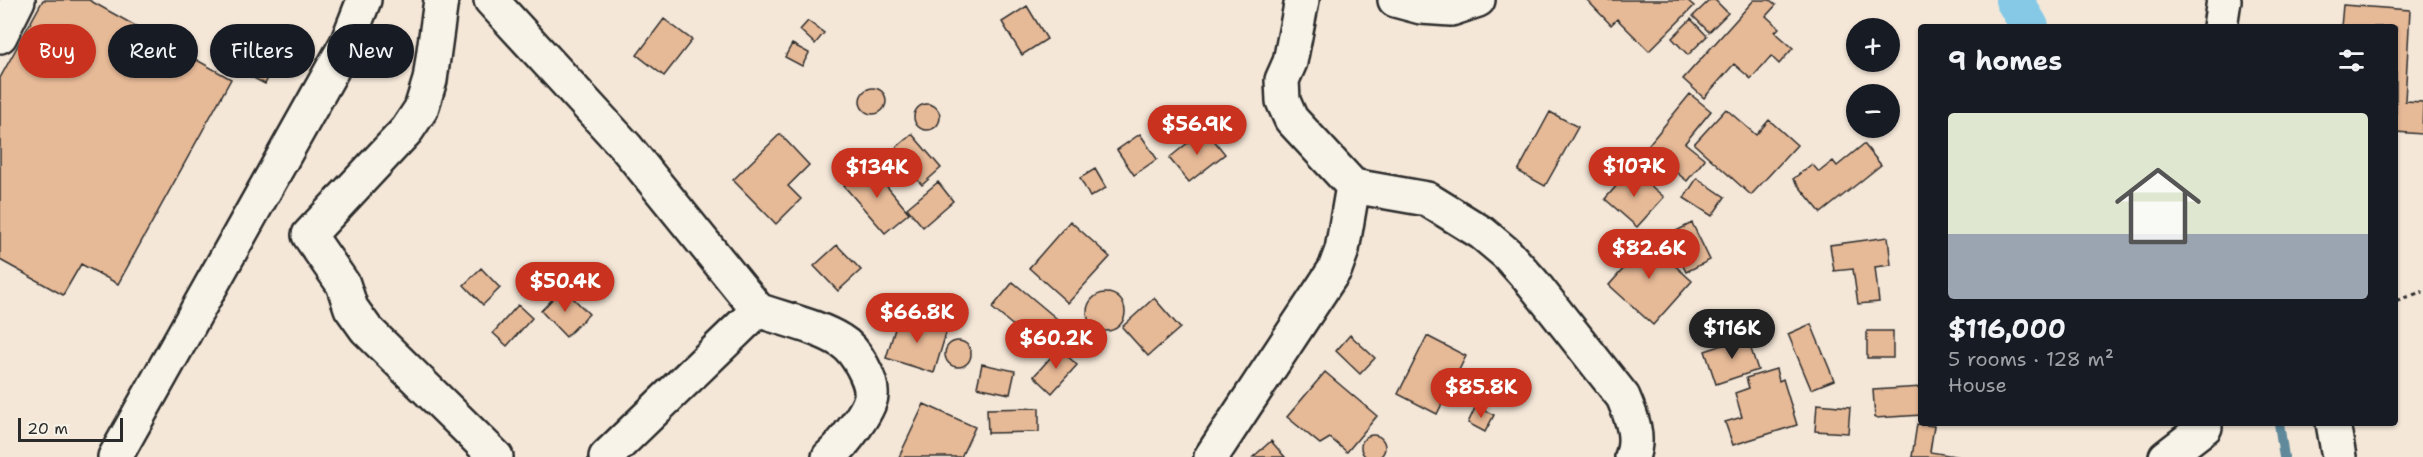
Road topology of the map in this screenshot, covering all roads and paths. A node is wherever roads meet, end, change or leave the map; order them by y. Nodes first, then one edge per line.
1 (18, 0) edge
2 (364, 0) edge
3 (441, 0) edge
4 (492, 0) edge
5 (1302, 0) edge
6 (1395, 0) edge
7 (1478, 0) edge
8 (2224, 0) edge
9 (2220, 24) edge
10 (0, 36) edge
11 (1353, 186) junction
12 (2423, 292) edge
13 (2398, 300) edge
14 (758, 310) junction
15 (2333, 426) edge
16 (2207, 436) edge
17 (115, 457) edge
18 (496, 457) edge
19 (606, 457) edge
20 (829, 457) edge
21 (1211, 457) edge
22 (1632, 457) edge
23 (2166, 457) edge
24 (2339, 457) edge

1 - 10 street
2 - 17 street
3 - 18 street
4 - 14 street
5 - 11 street
6 - 7 street
8 - 9 street
11 - 21 street
11 - 22 street
12 - 13 path
14 - 19 street
14 - 20 street
15 - 24 street
16 - 23 street

